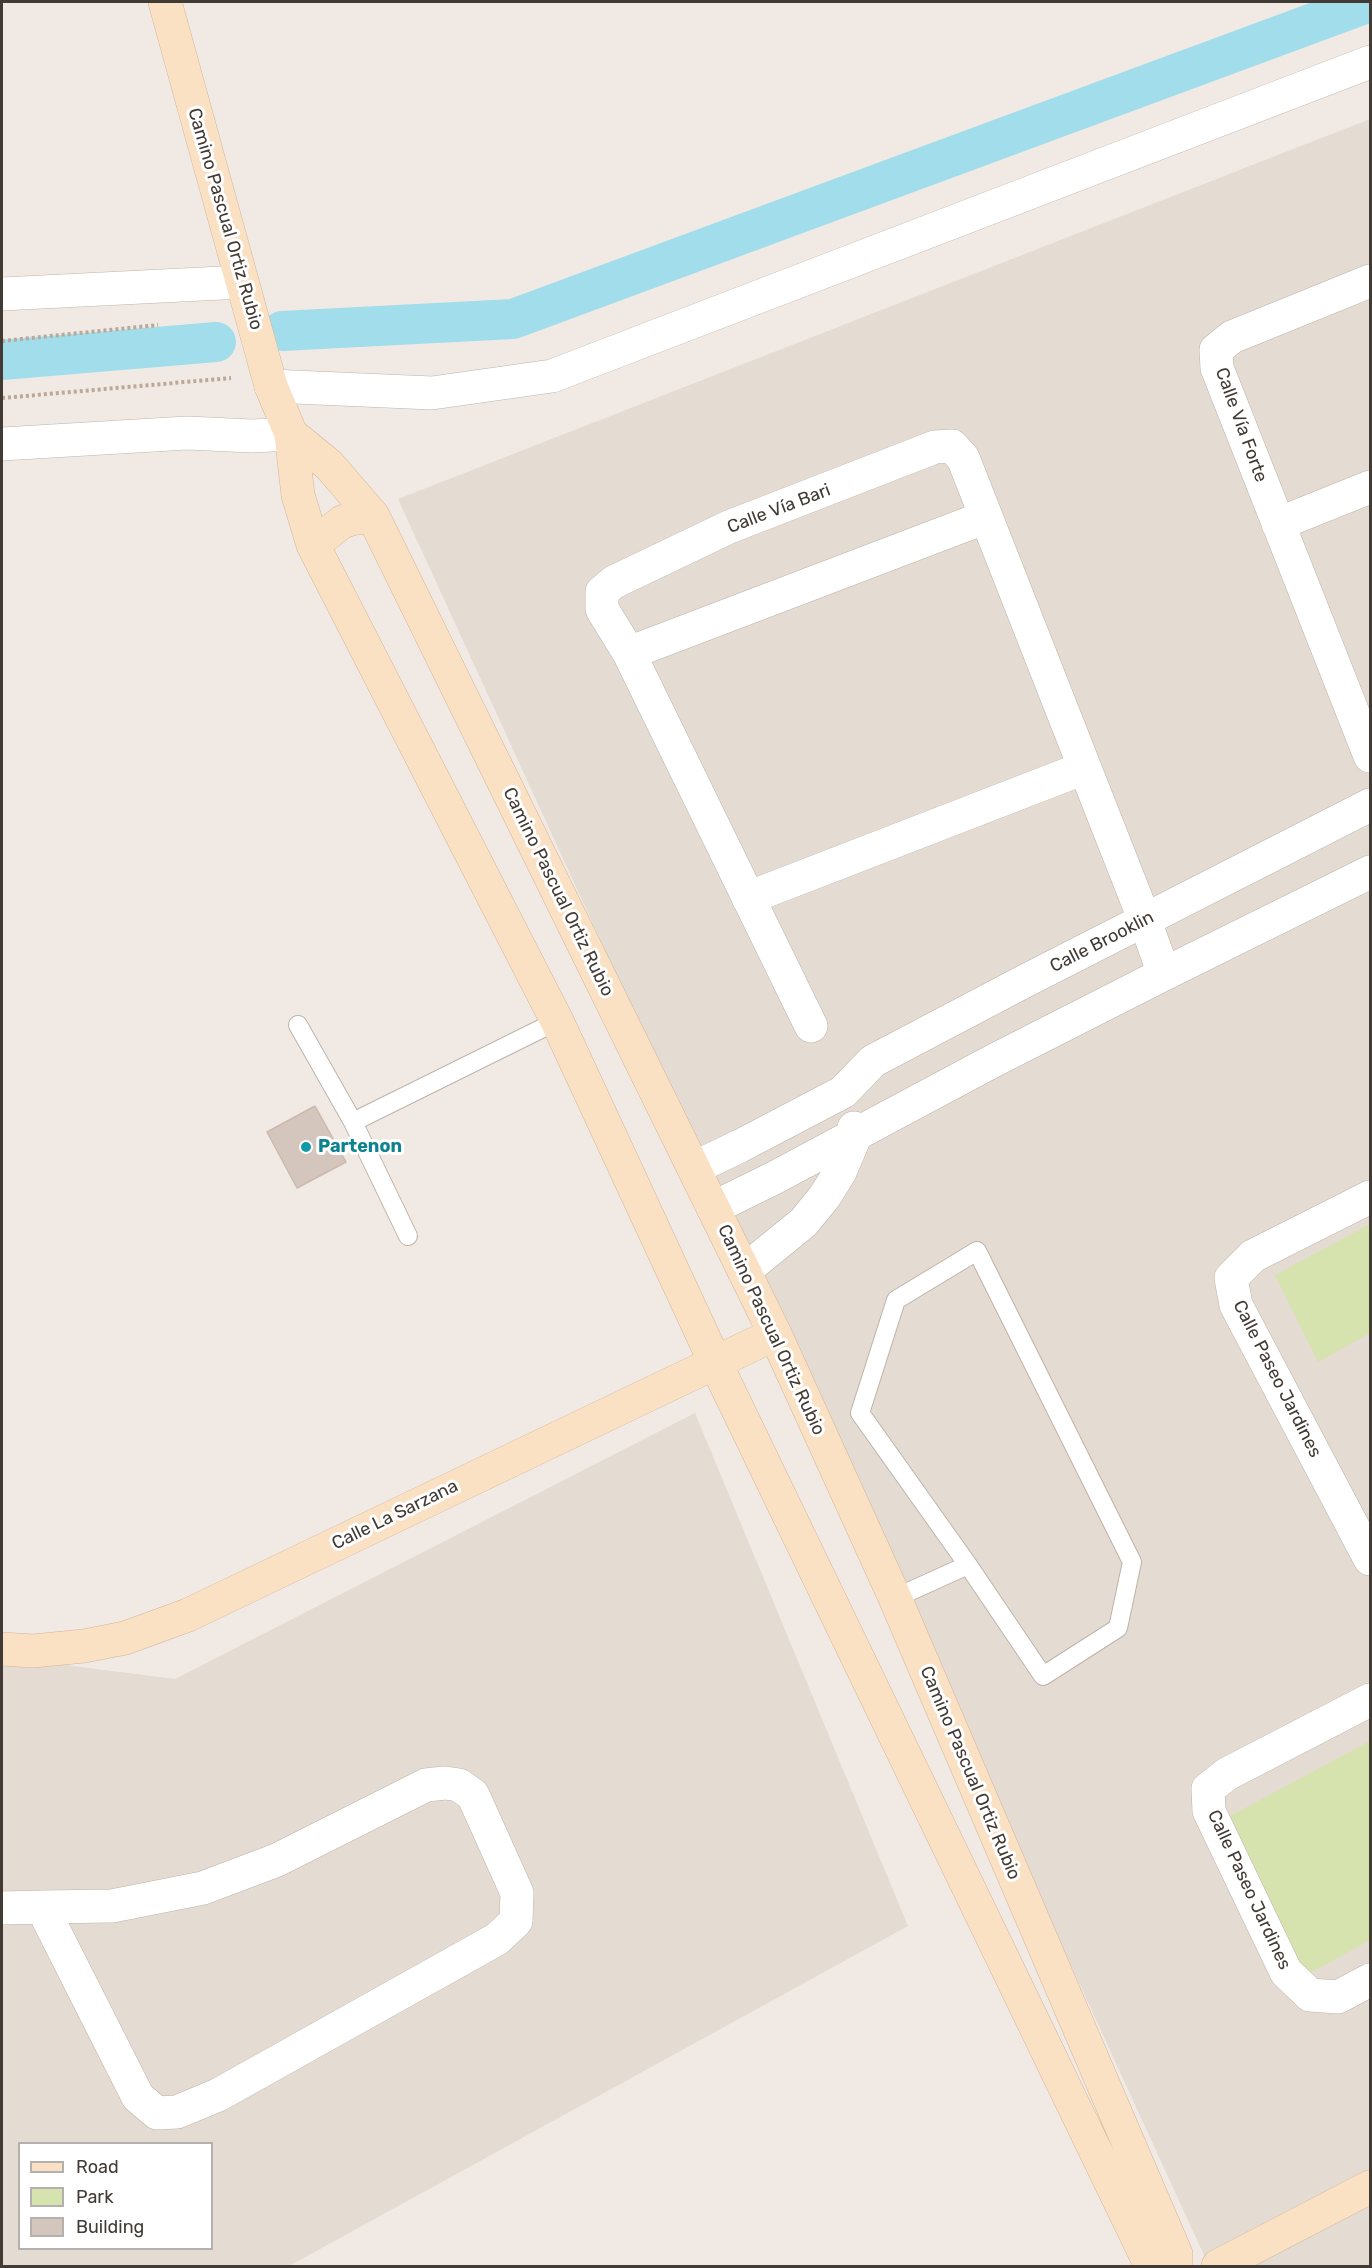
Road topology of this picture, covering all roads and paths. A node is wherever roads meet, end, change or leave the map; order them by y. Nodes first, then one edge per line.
1 (165, 2) edge
2 (1371, 62) edge
3 (242, 282) junction
4 (1371, 282) edge
5 (2, 294) edge
6 (169, 324) dead end
7 (2, 341) edge
8 (269, 380) junction
9 (2, 398) edge
10 (291, 434) junction
11 (2, 444) edge
12 (1371, 487) edge
13 (373, 516) junction
14 (986, 517) junction
15 (1278, 524) junction
16 (313, 545) junction
17 (629, 653) junction
18 (1371, 756) edge
19 (1084, 768) junction
20 (1371, 805) edge
21 (1371, 872) edge
22 (748, 897) junction
23 (1145, 921) junction
24 (1164, 974) junction
25 (557, 1022) junction
26 (298, 1025) dead end
27 (811, 1026) dead end
28 (843, 1092) junction
29 (353, 1122) junction
30 (856, 1134) junction
31 (694, 1168) junction
32 (1371, 1197) edge
33 (713, 1208) junction
34 (408, 1236) dead end
35 (744, 1272) junction
36 (775, 1334) junction
37 (714, 1362) junction
38 (1371, 1559) edge
39 (968, 1565) junction
40 (895, 1598) junction
41 (2, 1649) edge
42 (1371, 1700) edge
43 (42, 1907) junction
44 (2, 1908) edge
45 (1371, 1980) edge
46 (1371, 2187) edge
47 (1151, 2266) edge
48 (1176, 2266) edge
49 (1218, 2266) edge

1 - 3 street, Camino Pascual Ortiz Rubio
2 - 8 street
3 - 5 street
3 - 8 street, Camino Pascual Ortiz Rubio
4 - 15 street, Calle Vía Forte
6 - 7 path
8 - 9 path
8 - 10 street, Camino Pascual Ortiz Rubio
10 - 11 street
10 - 13 street, Camino Pascual Ortiz Rubio
10 - 16 street, Camino Pascual Ortiz Rubio
12 - 15 street
13 - 16 street
13 - 31 street, Camino Pascual Ortiz Rubio
14 - 17 street
14 - 17 street, Calle Vía Bari
14 - 19 street, Calle Vía Bari
15 - 18 street, Calle Vía Forte
16 - 25 street, Camino Pascual Ortiz Rubio
17 - 22 street, Calle Vía Bari
19 - 22 street
19 - 23 street, Calle Vía Bari
20 - 23 street, Calle Brooklin
21 - 24 street
22 - 27 street, Calle Vía Bari
23 - 24 street, Calle Vía Bari
23 - 28 street, Calle Brooklin
24 - 30 street
25 - 29 lane
25 - 37 street, Camino Pascual Ortiz Rubio
26 - 29 lane
28 - 30 street
28 - 31 street, Calle Brooklin
29 - 34 lane
30 - 33 street
30 - 35 street
31 - 33 street, Camino Pascual Ortiz Rubio
32 - 38 street, Calle Paseo Jardines
33 - 35 street, Camino Pascual Ortiz Rubio
35 - 36 street, Camino Pascual Ortiz Rubio
36 - 37 street, Calle La Sarzana
36 - 40 street, Camino Pascual Ortiz Rubio
37 - 41 street, Calle La Sarzana
37 - 47 street, Camino Pascual Ortiz Rubio
39 - 39 lane
39 - 40 lane
40 - 48 street, Camino Pascual Ortiz Rubio
42 - 45 street, Calle Paseo Jardines
43 - 43 street
43 - 44 street
46 - 49 street

